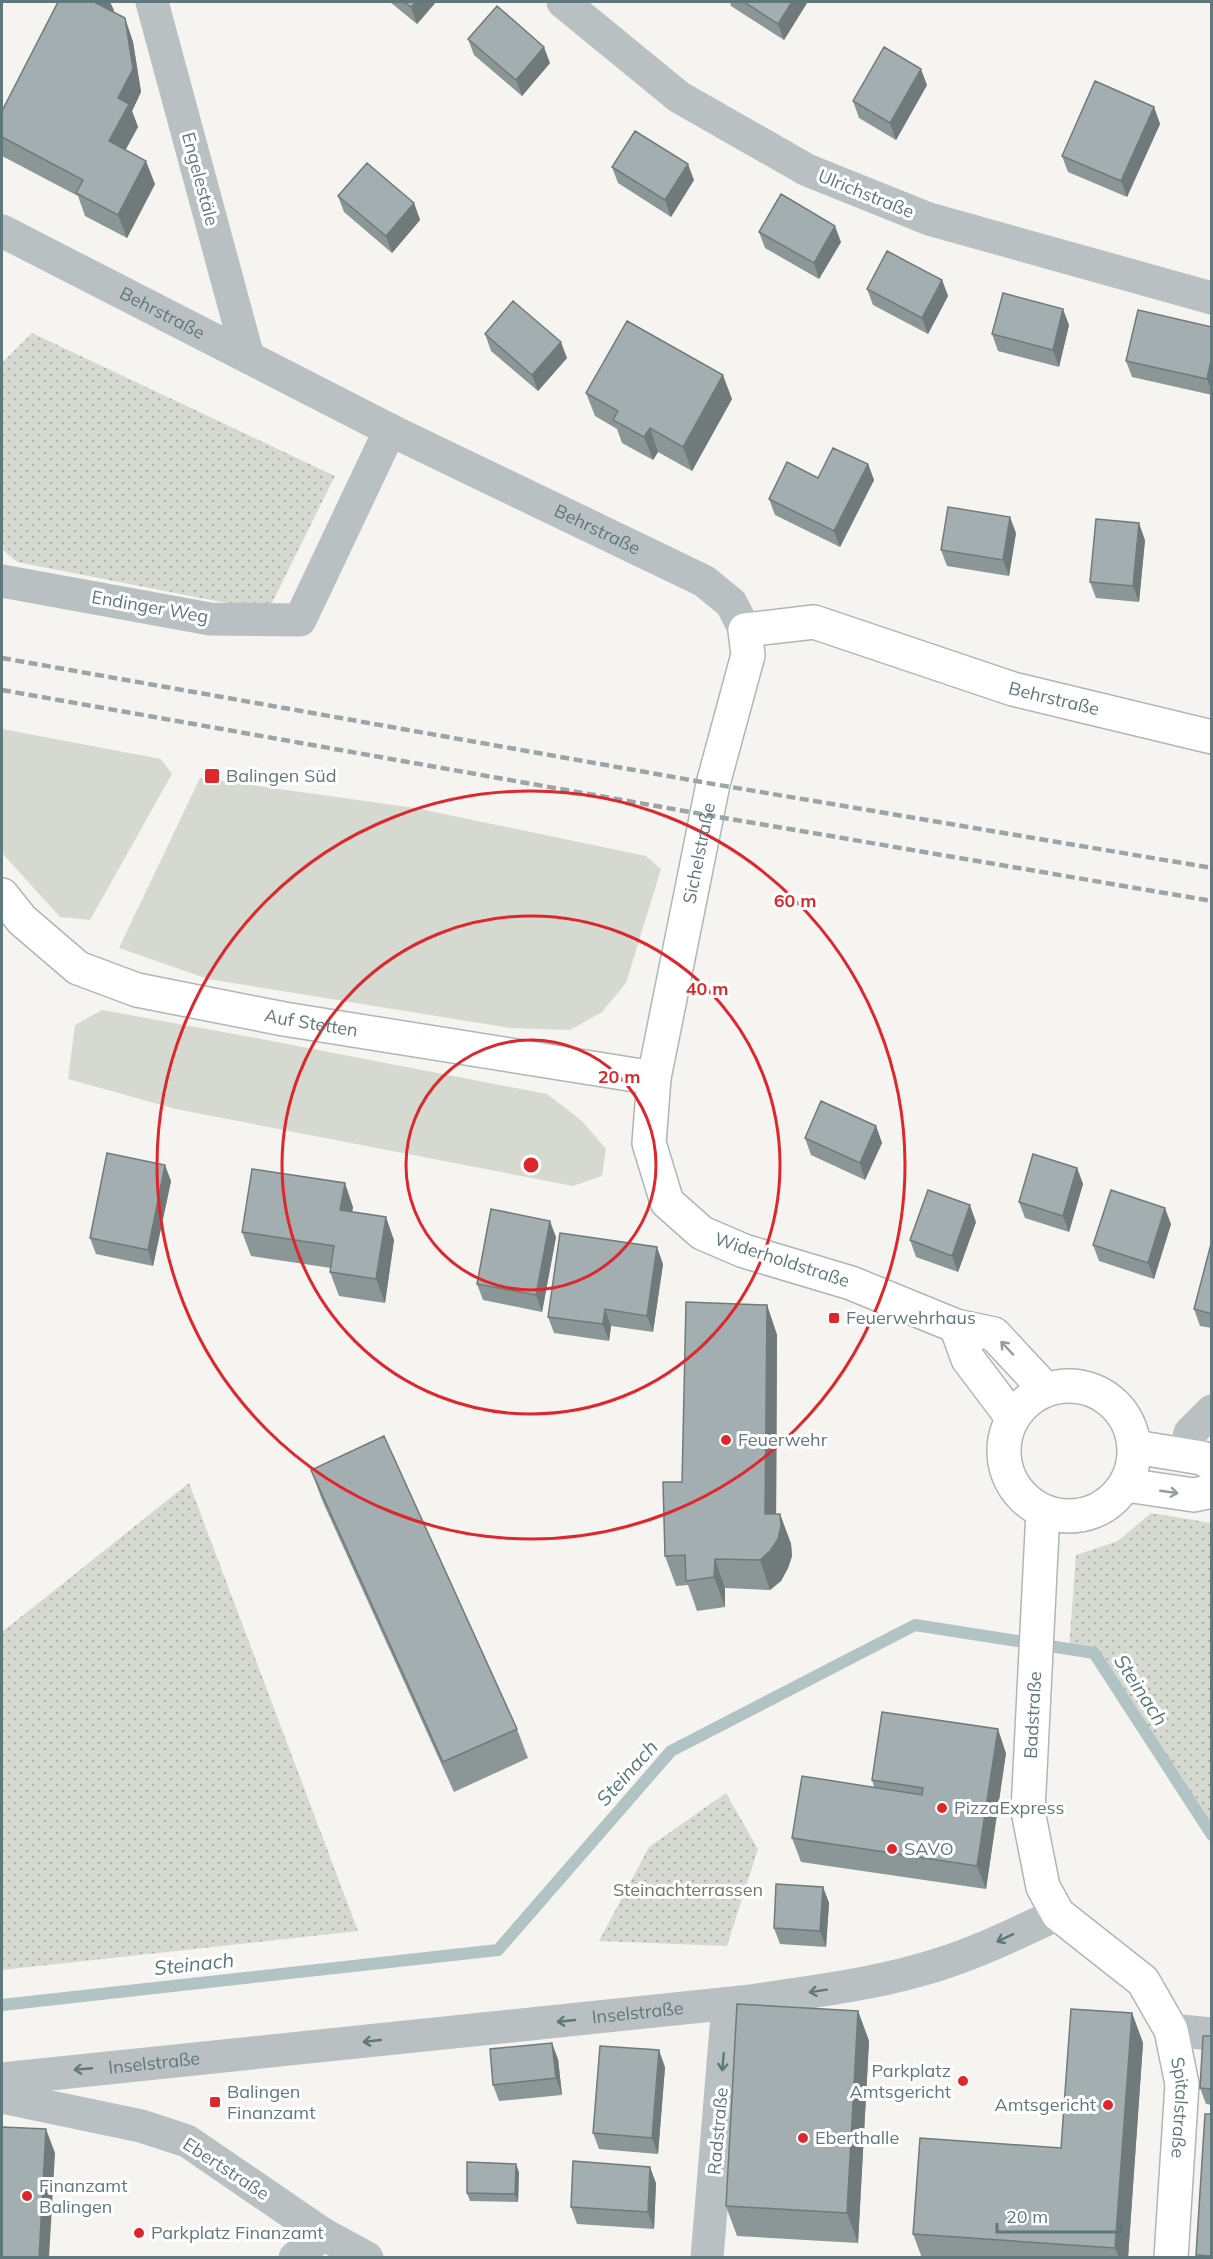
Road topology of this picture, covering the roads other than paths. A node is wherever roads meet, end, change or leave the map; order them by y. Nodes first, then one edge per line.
1 (152, 2) edge
2 (563, 2) edge
3 (2, 231) edge
4 (1212, 298) edge
5 (248, 357) junction
6 (390, 430) junction
7 (2, 581) edge
8 (746, 630) junction
9 (1212, 737) edge
10 (2, 894) edge
11 (654, 1078) junction
12 (956, 1326) junction
13 (1046, 1390) junction
14 (1212, 1411) edge
15 (1011, 1416) junction
16 (1136, 1447) junction
17 (1198, 1459) edge
18 (1126, 1485) junction
19 (1212, 1491) edge
20 (1043, 1510) junction
21 (1058, 1914) junction
22 (729, 2004) junction
23 (1171, 2030) junction
24 (1212, 2034) edge
25 (2, 2079) edge
26 (2, 2097) edge
27 (323, 2234) junction
28 (295, 2258) edge
29 (367, 2258) edge
30 (706, 2258) edge
31 (1172, 2258) edge

1 - 5 street, Engelestäle
2 - 4 street, Ulrichstraße
3 - 5 street, Behrstraße
5 - 6 street, Behrstraße
6 - 7 street, Endinger Weg
6 - 8 street, Behrstraße
8 - 9 street, Behrstraße
8 - 11 street, Sichelstraße
10 - 11 street, Auf Stetten
11 - 12 street, Widerholdstraße
13 -> 12 street, Widerholdstraße
12 - 15 street
13 - 15 street
13 - 16 street
14 - 17 street
15 - 20 street
16 - 17 street
16 - 18 street
18 -> 19 street
18 - 20 street
20 - 21 street, Badstraße
21 -> 22 street, Inselstraße
21 - 23 street
22 -> 25 street, Inselstraße
22 -> 30 street, Radstraße
23 - 24 street
23 - 31 street, Spitalstraße
26 - 27 street, Ebertstraße
27 - 28 street
27 - 29 street, Ebertstraße

